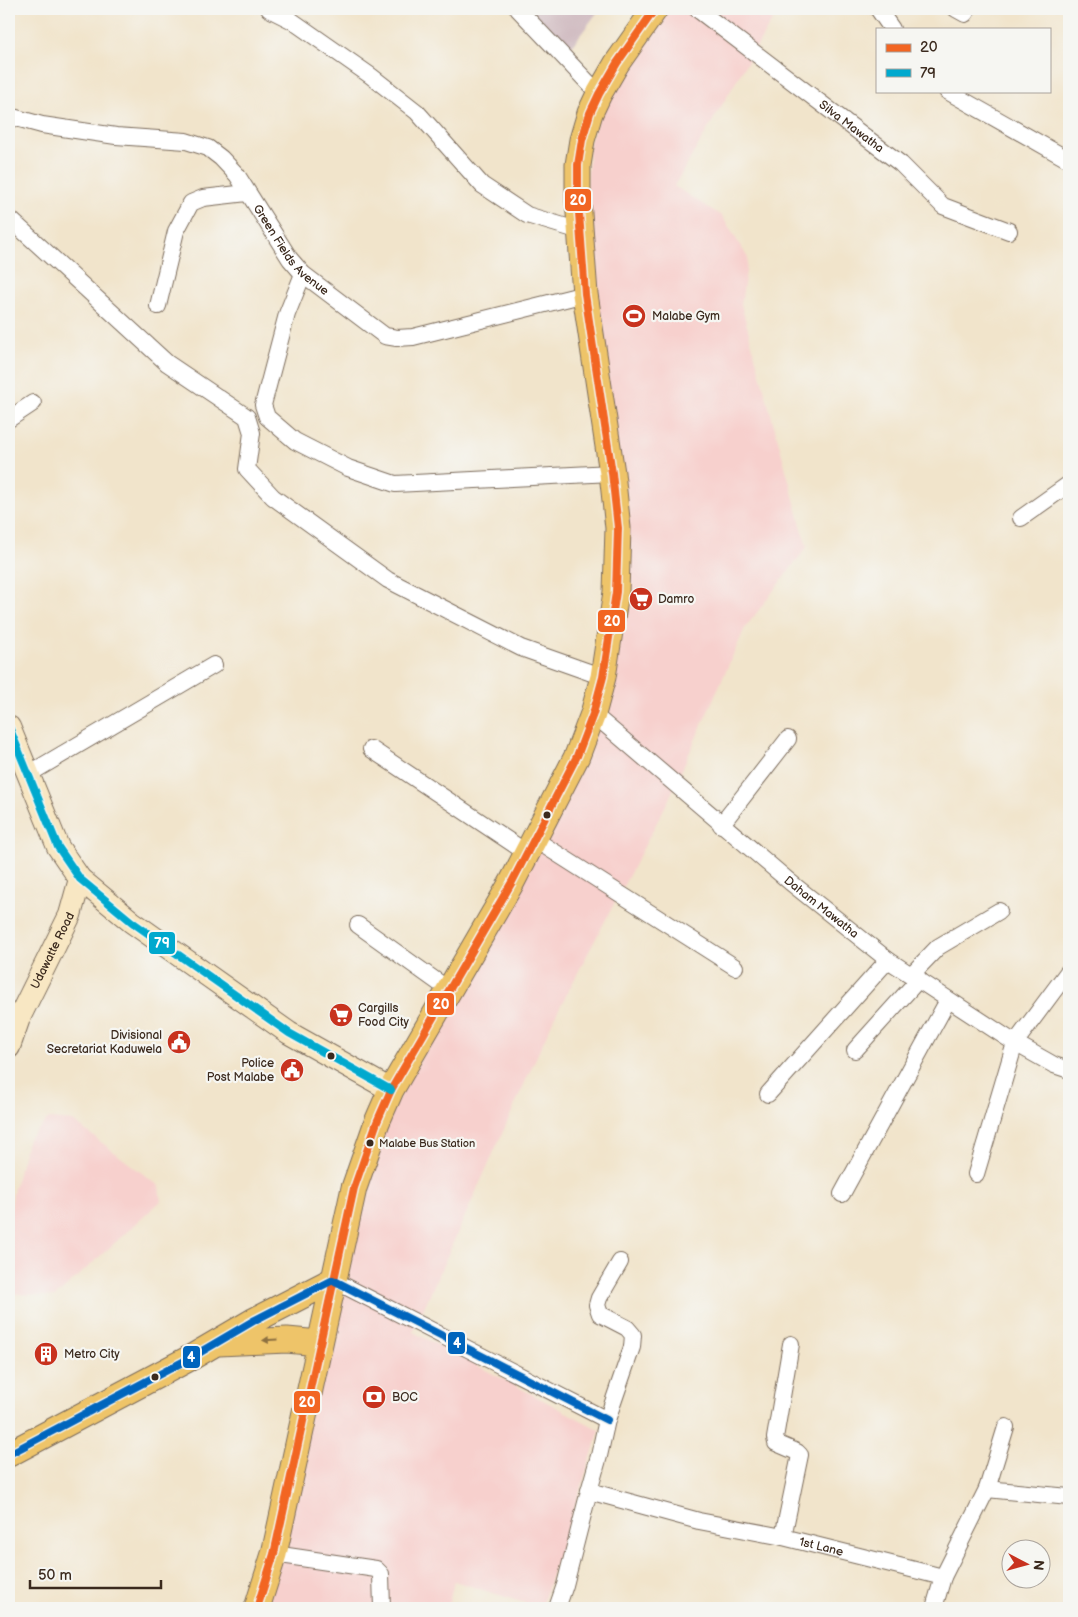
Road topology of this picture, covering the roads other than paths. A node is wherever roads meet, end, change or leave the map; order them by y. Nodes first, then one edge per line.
1 (269, 9) edge
2 (518, 9) edge
3 (655, 9) edge
4 (697, 9) edge
5 (878, 9) edge
6 (956, 9) edge
7 (968, 9) edge
8 (891, 28) edge
9 (950, 92) edge
10 (599, 94) junction
11 (9, 116) edge
12 (1069, 160) edge
13 (247, 192) junction
14 (9, 218) edge
15 (580, 231) junction
16 (1009, 231) dead end
17 (303, 274) junction
18 (585, 294) junction
19 (158, 306) dead end
20 (33, 403) dead end
21 (9, 418) edge
22 (612, 473) junction
23 (1069, 484) edge
24 (1022, 518) dead end
25 (214, 665) dead end
26 (603, 677) junction
27 (593, 714) junction
28 (9, 727) edge
29 (788, 739) dead end
30 (371, 749) dead end
31 (27, 775) junction
32 (721, 825) junction
33 (530, 846) junction
34 (80, 879) junction
35 (999, 911) dead end
36 (358, 925) dead end
37 (888, 960) junction
38 (735, 967) dead end
39 (1069, 973) edge
40 (916, 977) junction
41 (449, 990) junction
42 (948, 1000) junction
43 (1015, 1043) junction
44 (9, 1047) edge
45 (855, 1050) dead end
46 (1069, 1070) edge
47 (391, 1090) junction
48 (768, 1094) dead end
49 (976, 1174) dead end
50 (842, 1194) dead end
51 (620, 1262) dead end
52 (333, 1280) junction
53 (319, 1343) junction
54 (216, 1344) junction
55 (791, 1344) dead end
56 (607, 1420) junction
57 (1006, 1427) dead end
58 (9, 1454) edge
59 (987, 1489) junction
60 (589, 1491) junction
61 (1069, 1497) edge
62 (783, 1537) junction
63 (274, 1554) junction
64 (943, 1577) junction
65 (257, 1608) edge
66 (382, 1608) edge
67 (557, 1608) edge
68 (934, 1608) edge

1 - 15 street
2 - 10 street
3 - 10 main road
4 - 16 street, Silva Mawatha
5 - 8 street
6 - 7 street
9 - 12 street
10 - 15 main road
11 - 13 street, Green Fields Avenue
13 - 17 street, Green Fields Avenue
13 - 19 street
14 - 26 street
15 - 18 main road
17 - 18 street, Green Fields Avenue
17 - 22 street
18 - 22 main road
20 - 21 street
22 - 26 main road
23 - 24 street
25 - 31 street
26 - 27 main road
27 - 32 street, Daham Mawatha
27 - 33 main road
28 - 31 street
29 - 32 street
30 - 33 street
31 - 34 street
32 - 37 street, Daham Mawatha
33 - 38 street
33 - 41 main road
34 - 44 street, Udawatte Road
34 - 47 street
35 - 40 street
36 - 41 street
37 - 40 street, Daham Mawatha
37 - 48 street
39 - 43 street
40 - 42 street, Daham Mawatha
40 - 45 street
41 - 47 main road
42 - 43 street, Daham Mawatha
42 - 50 street
43 - 46 street, Daham Mawatha
43 - 49 street
47 - 52 main road
51 - 56 street
52 - 53 main road
52 - 54 main road
52 - 56 street
53 -> 54 main road
53 - 63 main road
54 - 58 main road
55 - 62 street
56 - 60 street
57 - 59 street
59 - 61 street
59 - 64 street
60 - 62 street, 1st Lane
60 - 67 street
62 - 64 street, 1st Lane
63 - 65 main road
63 - 66 street
64 - 68 street

